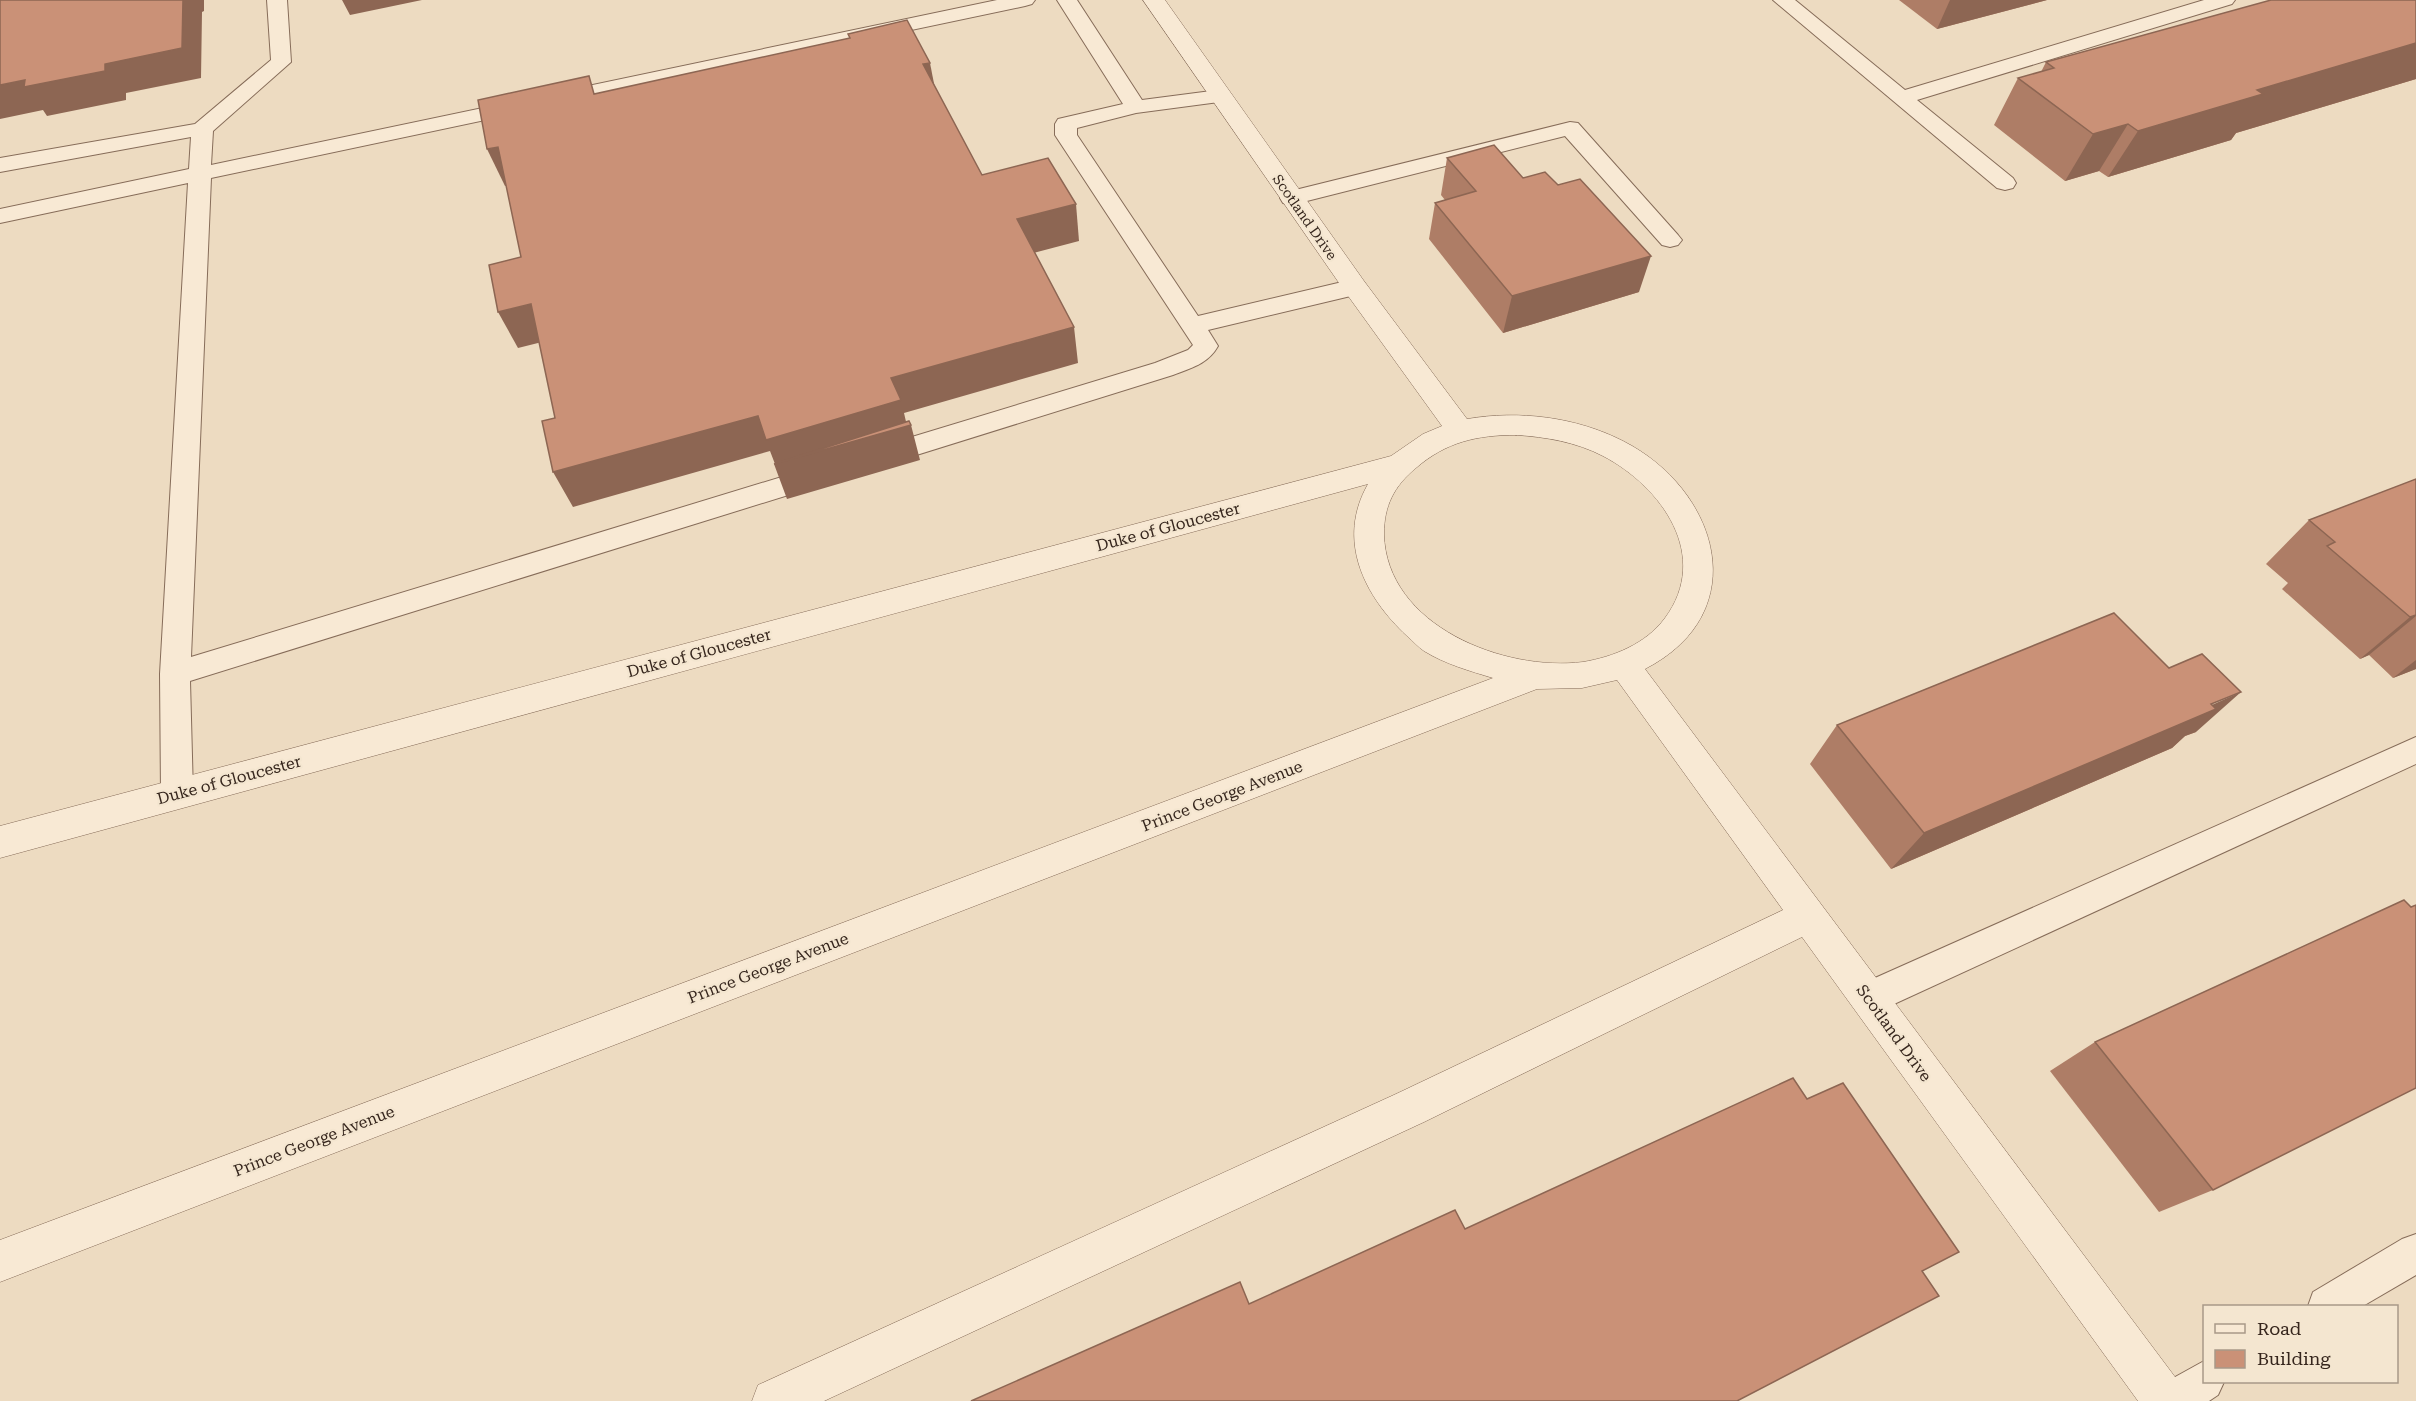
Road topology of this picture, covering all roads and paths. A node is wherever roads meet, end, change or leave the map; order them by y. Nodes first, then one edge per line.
1 (277, 0) edge
2 (1025, 0) edge
3 (1068, 0) edge
4 (1154, 0) edge
5 (1783, 0) edge
6 (2225, 0) edge
7 (1219, 96) junction
8 (1902, 98) junction
9 (1136, 107) junction
10 (202, 129) junction
11 (0, 165) edge
12 (198, 173) junction
13 (2005, 183) dead end
14 (1291, 198) junction
15 (1, 220) edge
16 (1670, 240) dead end
17 (1355, 287) junction
18 (1193, 325) junction
19 (1461, 431) junction
20 (1398, 465) junction
21 (1624, 665) junction
22 (175, 674) junction
23 (1536, 676) junction
24 (2416, 750) edge
25 (177, 794) junction
26 (0, 842) edge
27 (1808, 916) junction
28 (1869, 998) junction
29 (2416, 1252) edge
30 (0, 1261) edge
31 (2329, 1305) edge
32 (2203, 1382) edge
33 (774, 1401) edge
34 (2165, 1401) edge
35 (2171, 1401) edge

1 - 10 lane
2 - 12 lane
3 - 9 lane
4 - 7 street, Scotland Drive
5 - 8 lane
6 - 8 lane
7 - 9 lane
7 - 14 street, Scotland Drive
8 - 13 lane
9 - 18 lane
10 - 11 lane
10 - 12 lane
12 - 15 lane
12 - 22 lane
14 - 16 lane
14 - 17 street, Scotland Drive
17 - 18 lane
17 - 19 street, Scotland Drive
18 - 22 lane
19 - 20 street
19 - 21 street
20 - 23 street
20 - 25 street, Duke of Gloucester
21 - 23 street
21 - 27 street, Scotland Drive
22 - 25 lane
23 - 30 street, Prince George Avenue
24 - 28 lane
25 - 26 street, Duke of Gloucester
27 - 28 street, Scotland Drive
27 - 33 street
28 - 34 street, Scotland Drive
29 - 31 lane
32 - 35 lane

